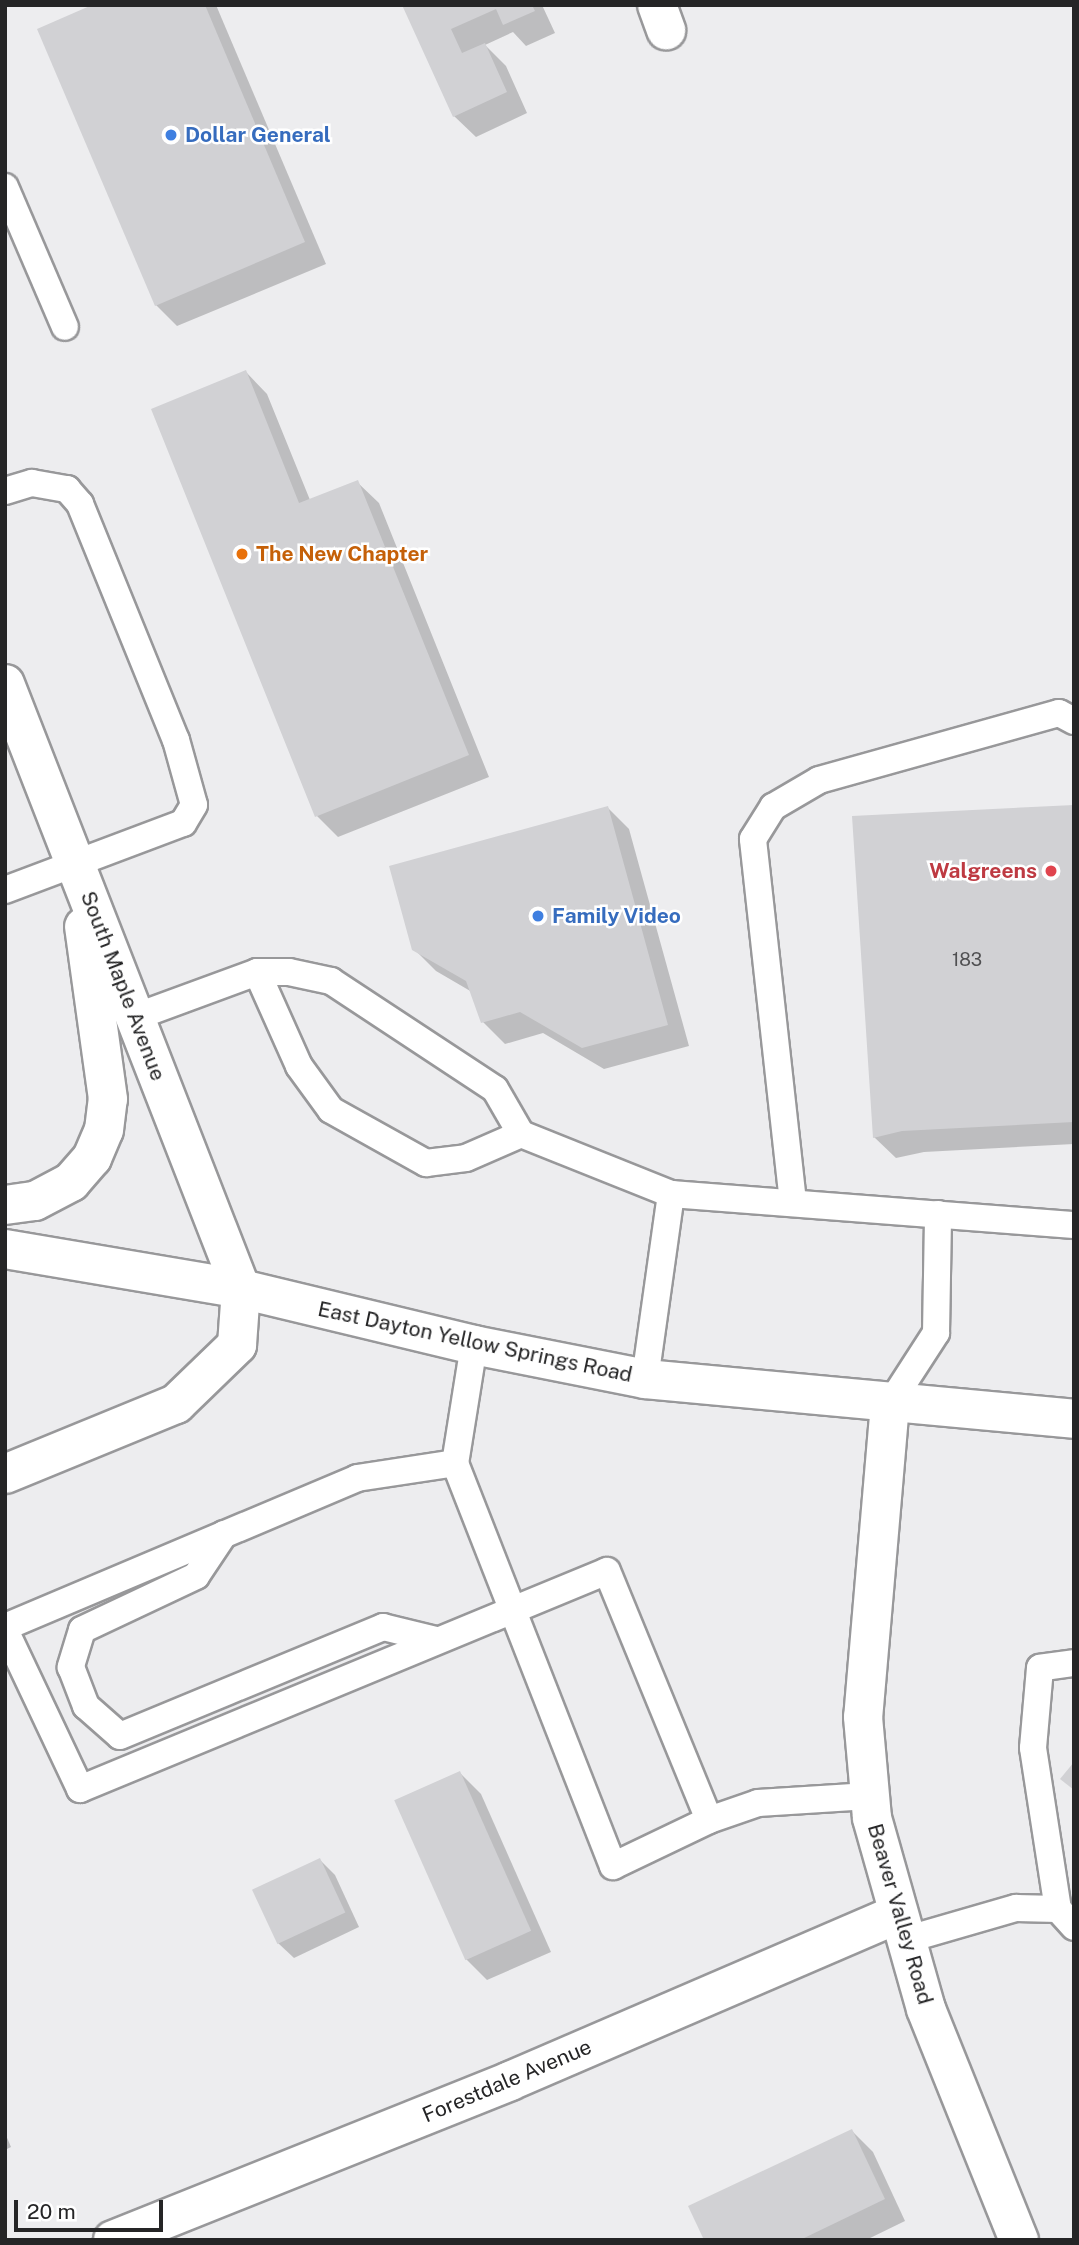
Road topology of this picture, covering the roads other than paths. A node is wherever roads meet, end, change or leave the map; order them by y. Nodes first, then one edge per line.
1 (5, 187) edge
2 (65, 327) dead end
3 (5, 491) edge
4 (5, 684) edge
5 (1074, 721) edge
6 (75, 863) junction
7 (5, 890) edge
8 (257, 972) junction
9 (135, 1017) junction
10 (521, 1134) junction
11 (671, 1194) junction
12 (793, 1202) junction
13 (5, 1205) edge
14 (938, 1214) junction
15 (1074, 1225) edge
16 (5, 1249) edge
17 (241, 1289) junction
18 (474, 1345) junction
19 (645, 1379) junction
20 (890, 1405) junction
21 (1074, 1419) edge
22 (455, 1464) junction
23 (5, 1474) edge
24 (224, 1534) junction
25 (509, 1609) junction
26 (5, 1628) edge
27 (436, 1640) junction
28 (1074, 1663) edge
29 (869, 1796) junction
30 (709, 1820) junction
31 (1066, 1918) edge
32 (901, 1927) junction
33 (113, 2240) edge
34 (1020, 2240) edge

1 - 2 lane
3 - 6 lane
4 - 6 main road, South Maple Avenue
5 - 12 lane
6 - 7 lane
6 - 9 main road, South Maple Avenue
6 - 13 main road
8 - 9 lane
8 - 10 lane
8 - 10 lane
9 - 17 main road, South Maple Avenue
10 - 11 lane
11 - 12 lane
11 - 19 lane
12 - 14 lane
14 - 15 lane
14 - 20 lane
16 - 17 main road, East Dayton Yellow Springs Road
17 - 18 main road, East Dayton Yellow Springs Road
17 - 23 main road
18 - 19 main road, East Dayton Yellow Springs Road
18 - 22 lane
19 - 20 main road, East Dayton Yellow Springs Road
20 - 21 main road, East Dayton Yellow Springs Road
20 - 29 main road, Beaver Valley Road
22 - 24 lane
22 - 25 lane
24 - 26 lane
24 - 27 lane
25 - 27 lane
25 - 30 lane
25 - 30 lane
26 - 27 lane
28 - 31 lane
29 - 30 lane
29 - 32 main road, Beaver Valley Road
31 - 32 lane
32 - 33 main road, Forestdale Avenue
32 - 34 main road, Beaver Valley Road

